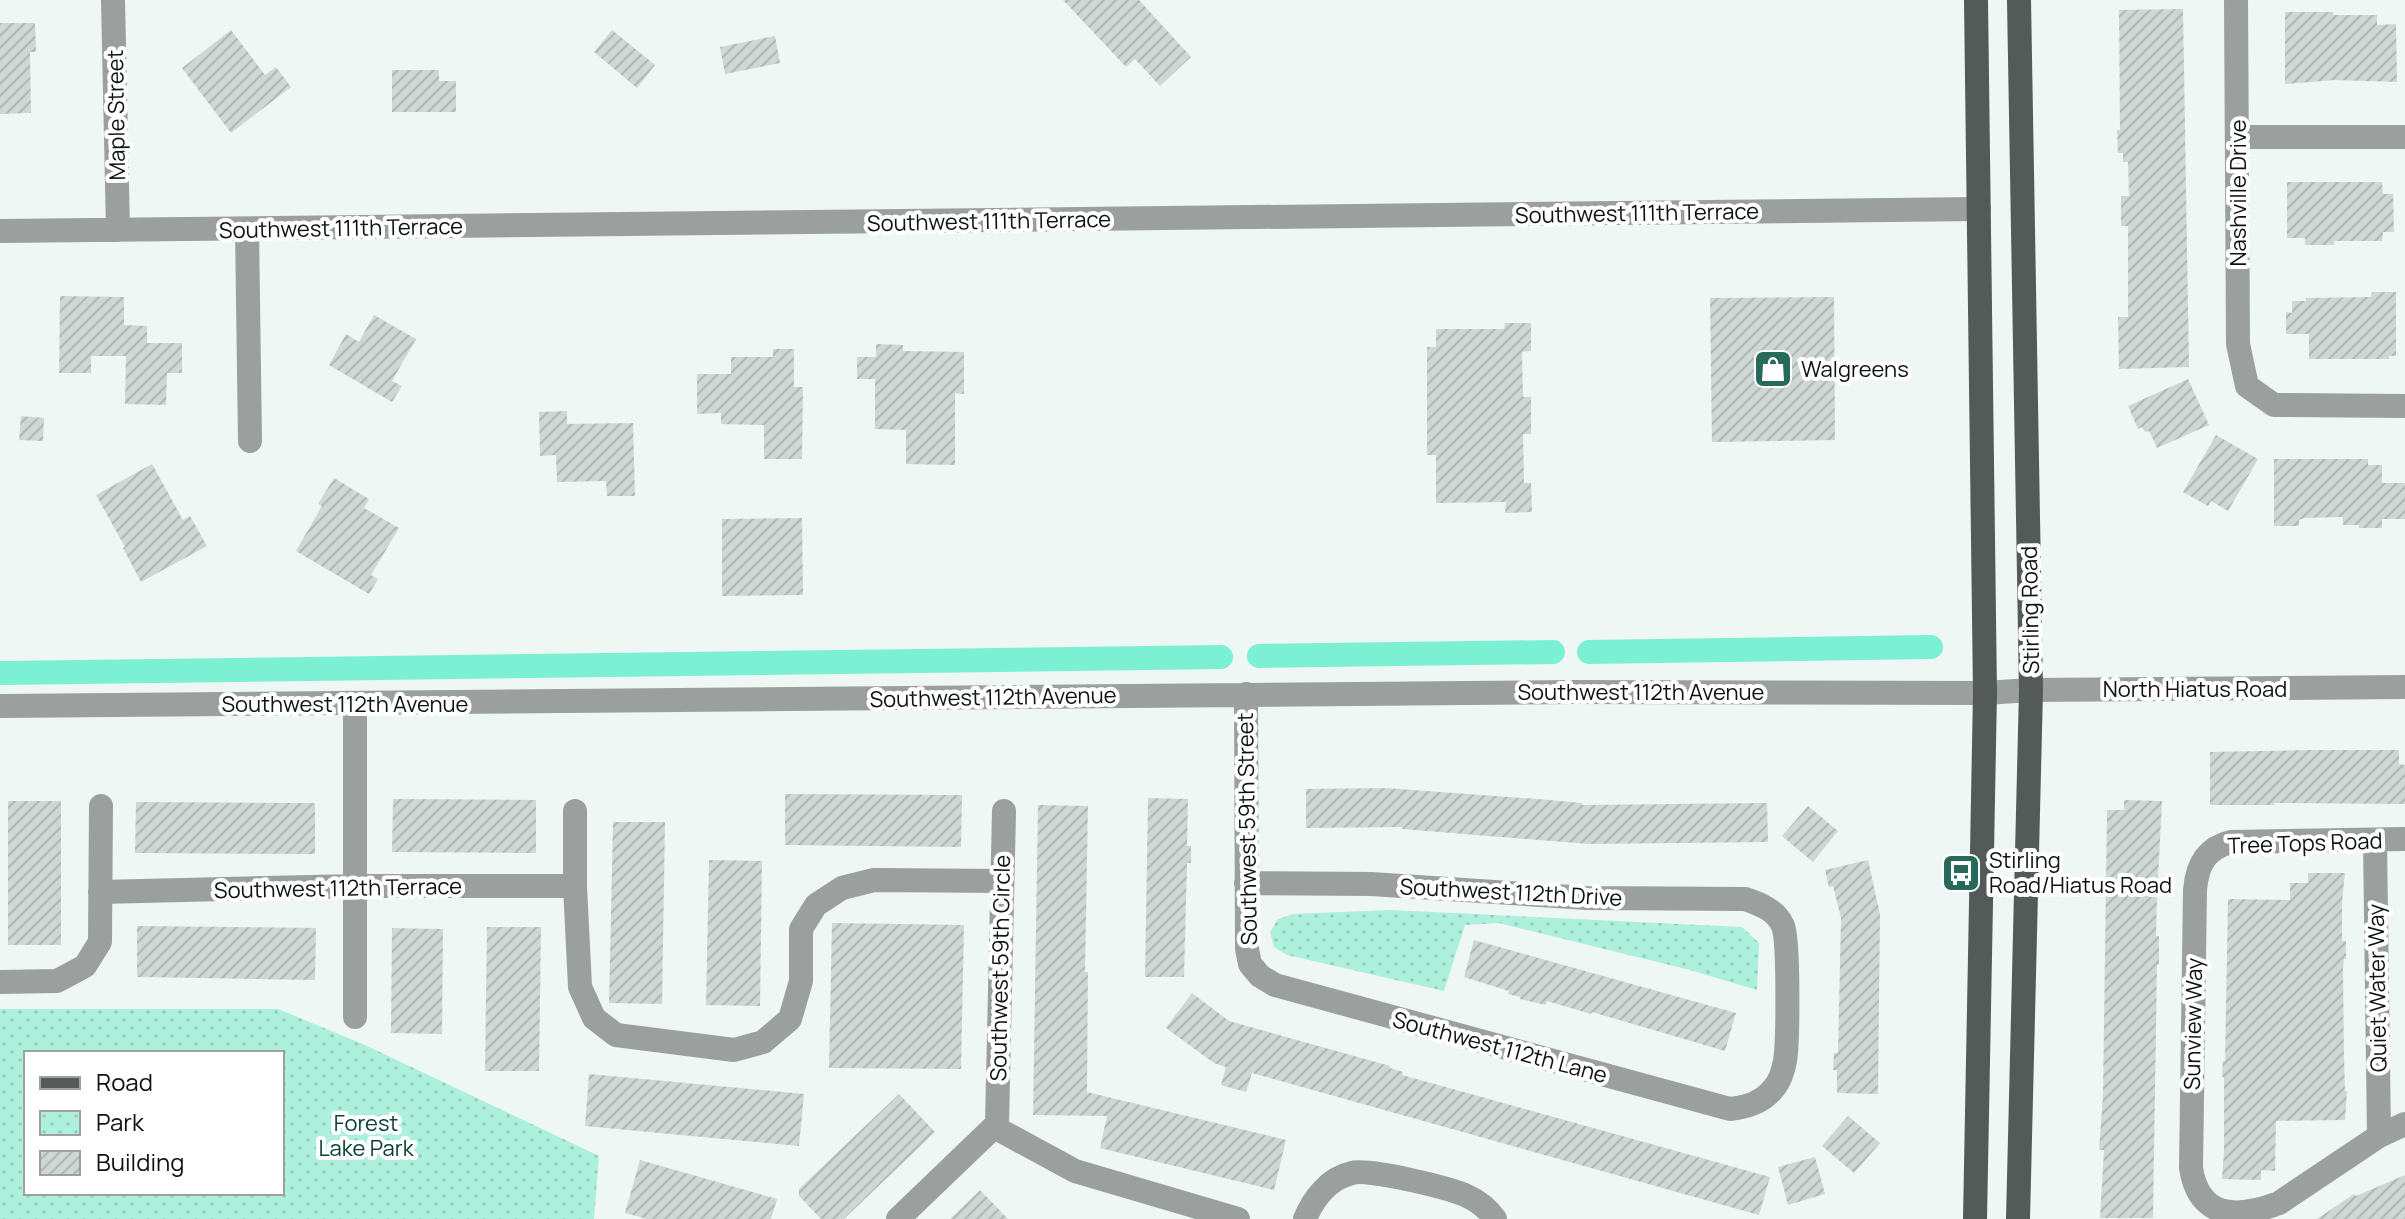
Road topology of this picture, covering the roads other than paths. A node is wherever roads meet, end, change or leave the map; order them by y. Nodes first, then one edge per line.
1 (113, 0) edge
2 (1976, 0) edge
3 (2019, 0) edge
4 (2236, 0) edge
5 (2238, 137) junction
6 (2405, 137) edge
7 (1979, 209) junction
8 (247, 229) junction
9 (118, 230) junction
10 (0, 231) edge
11 (2405, 406) edge
12 (250, 441) dead end
13 (2405, 687) edge
14 (2031, 690) junction
15 (1985, 693) junction
16 (1246, 694) junction
17 (355, 704) junction
18 (0, 706) edge
19 (101, 806) dead end
20 (575, 811) dead end
21 (1004, 811) dead end
22 (2405, 839) edge
23 (2375, 840) junction
24 (2208, 853) joint
25 (1002, 881) junction
26 (1246, 883) junction
27 (355, 886) junction
28 (575, 886) junction
29 (100, 892) junction
30 (1250, 964) joint
31 (0, 982) edge
32 (355, 1017) dead end
33 (1758, 1101) joint
34 (2405, 1124) edge
35 (996, 1126) junction
36 (2379, 1136) junction
37 (1494, 1217) edge
38 (898, 1219) edge
39 (1238, 1219) edge
40 (1305, 1219) edge
41 (1975, 1219) edge
42 (2018, 1219) edge

1 - 9 street, Maple Street
2 - 7 main road, Stirling Road
3 - 14 main road, Stirling Road
4 - 5 street, Nashville Drive
5 - 6 street
5 - 11 street, Nashville Drive
7 - 8 street, Southwest 111th Terrace
7 - 15 main road, Stirling Road
8 - 9 street, Southwest 111th Terrace
8 - 12 street
9 - 10 street, Southwest 111th Terrace
13 - 14 street, North Hiatus Road
14 - 15 street, North Hiatus Road
14 - 42 main road, Stirling Road
15 - 16 street, Southwest 112th Avenue
15 - 41 main road, Stirling Road
16 - 17 street, Southwest 112th Avenue
16 - 26 street, Southwest 59th Street
17 - 18 street, Southwest 112th Avenue
17 - 27 street
19 - 29 street
20 - 28 street
21 - 25 street, Southwest 59th Circle
22 - 23 street, Tree Tops Road
23 - 24 street, Tree Tops Road
23 - 36 street, Quiet Water Way
24 - 36 street, Sunview Way
25 - 28 street
25 - 35 street, Southwest 59th Circle
26 - 30 street, Southwest 59th Street
26 - 33 street, Southwest 112th Drive
27 - 28 street, Southwest 112th Terrace
27 - 29 street, Southwest 112th Terrace
27 - 32 street
29 - 31 street
30 - 33 street, Southwest 112th Lane
34 - 36 street
35 - 38 street
35 - 39 street
37 - 40 street

